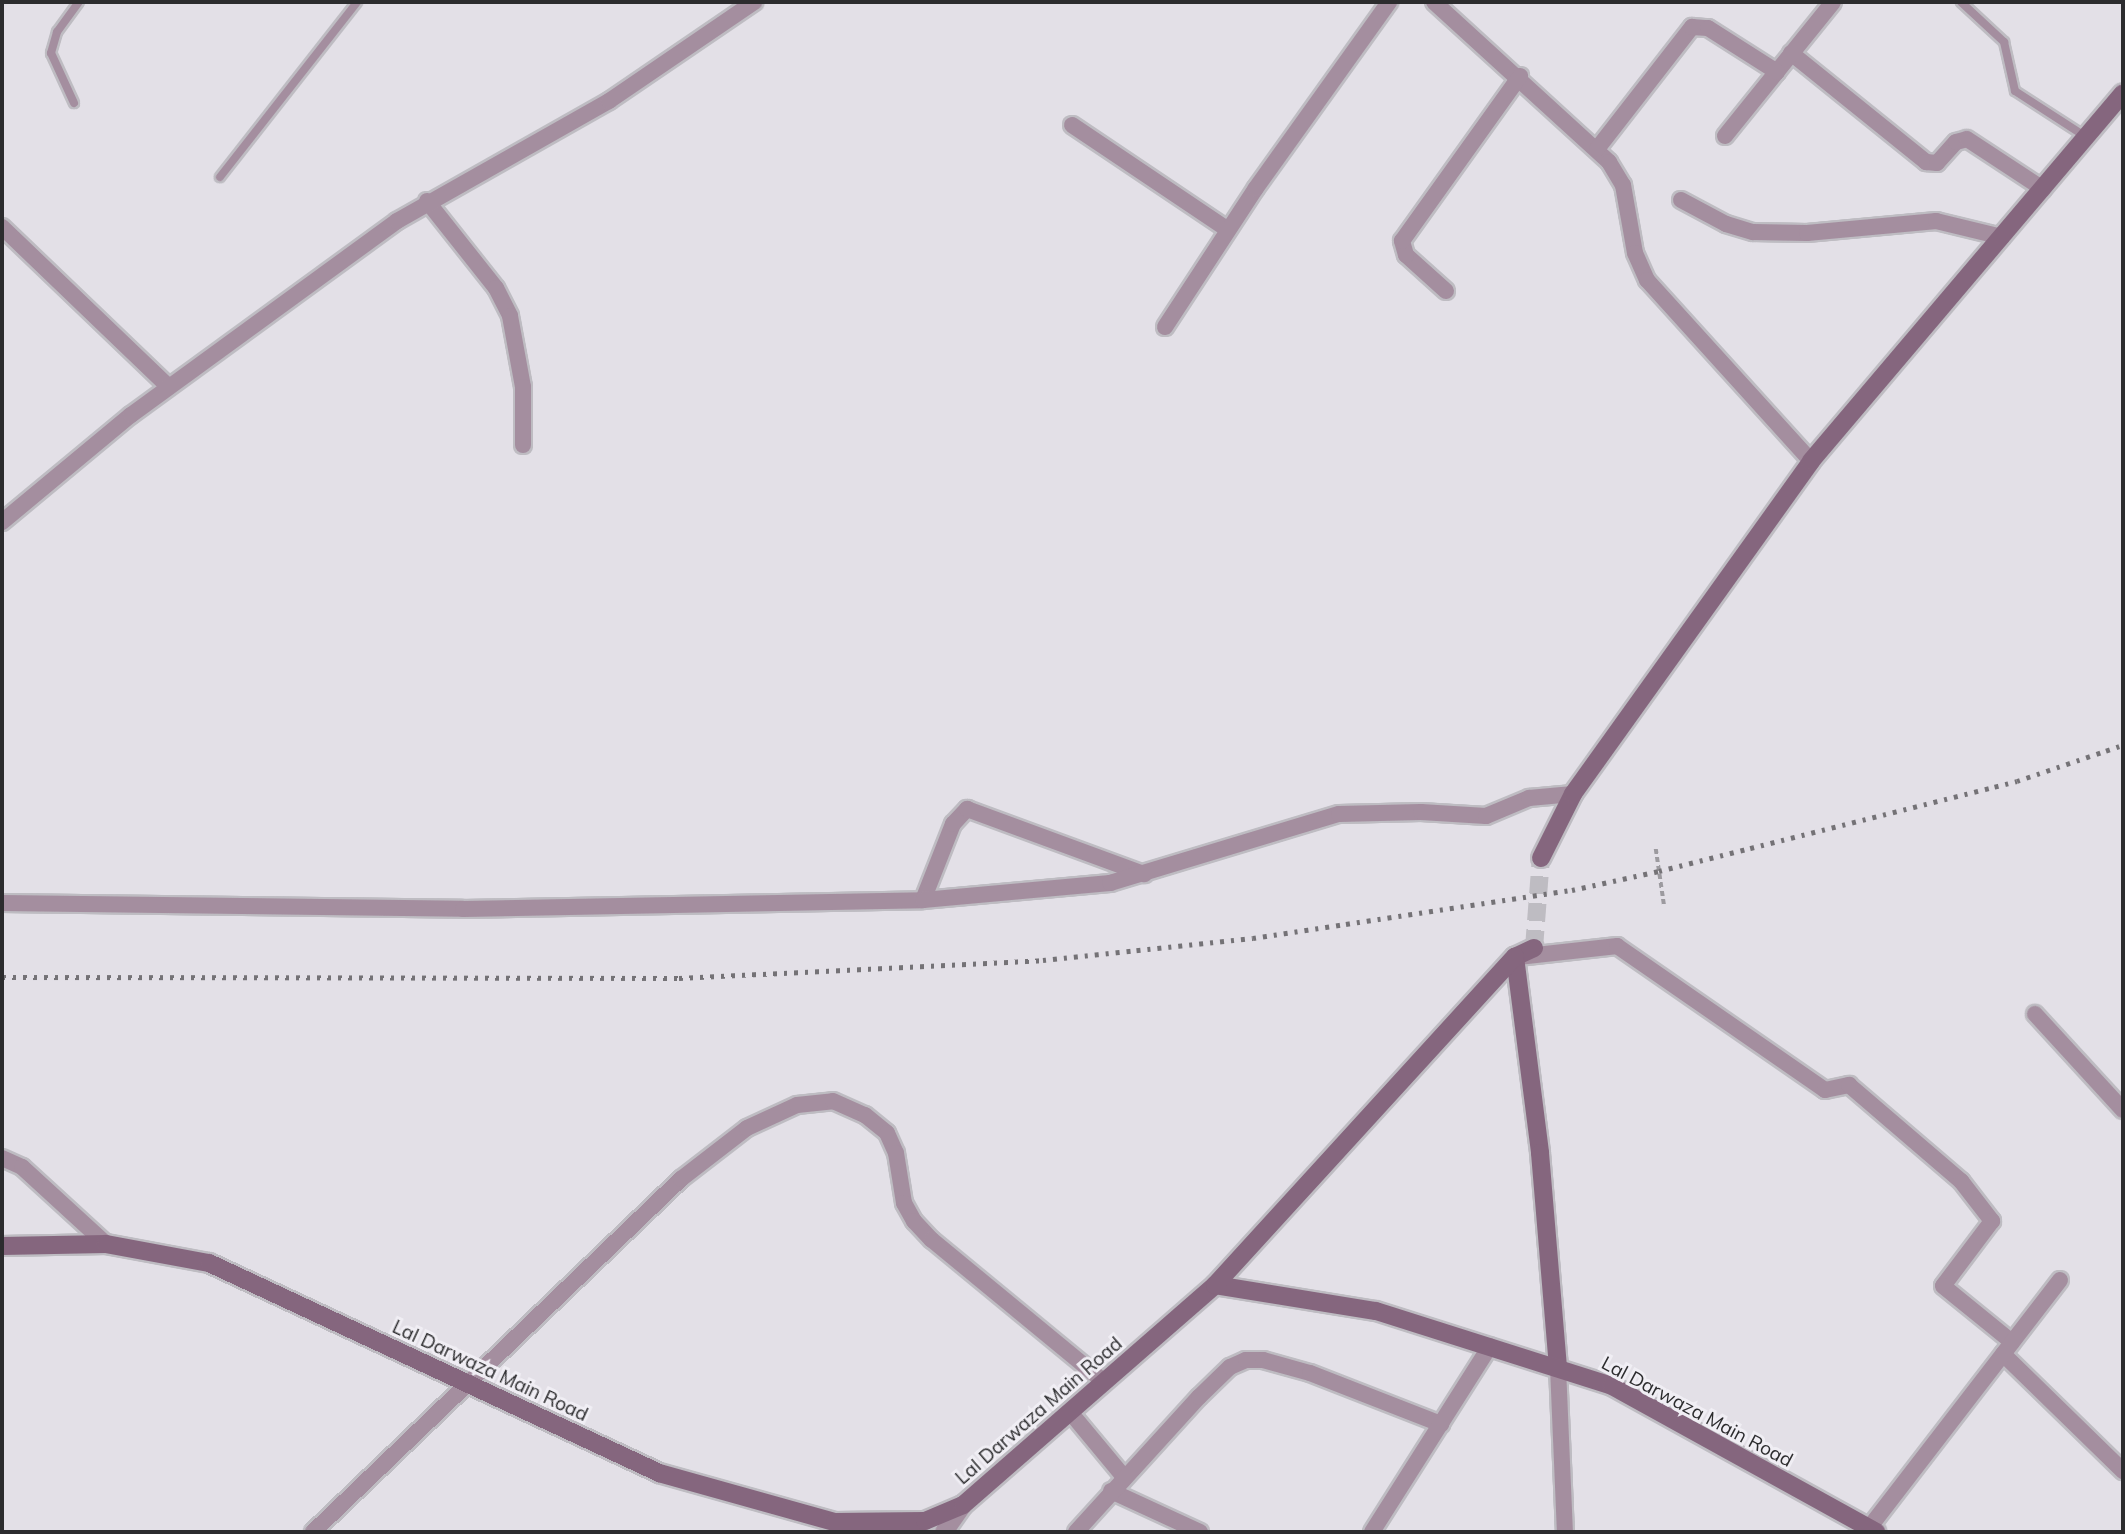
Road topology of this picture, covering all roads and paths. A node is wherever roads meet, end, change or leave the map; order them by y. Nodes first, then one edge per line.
1 (79, 2) edge
2 (357, 2) edge
3 (754, 2) edge
4 (1389, 2) edge
5 (1434, 2) edge
6 (1833, 2) edge
7 (1961, 2) edge
8 (1791, 53) junction
9 (1777, 72) junction
10 (1520, 76) junction
11 (2123, 93) edge
12 (74, 103) dead end
13 (1072, 125) dead end
14 (1725, 136) dead end
15 (2087, 137) junction
16 (1597, 149) junction
17 (220, 177) dead end
18 (2043, 189) junction
19 (1681, 200) dead end
20 (428, 201) junction
21 (2, 227) edge
22 (1228, 230) junction
23 (2002, 237) junction
24 (1446, 291) dead end
25 (1165, 327) dead end
26 (169, 387) junction
27 (523, 445) dead end
28 (1811, 461) junction
29 (2, 522) edge
30 (1573, 794) junction
31 (1656, 849) dead end
32 (1541, 858) tunnel mouth
33 (1144, 874) junction
34 (923, 900) junction
35 (2, 903) edge
36 (1664, 904) dead end
37 (1534, 948) dead end
38 (1515, 957) junction
39 (2035, 1014) dead end
40 (2123, 1110) edge
41 (2, 1158) edge
42 (106, 1244) junction
43 (2, 1246) edge
44 (2060, 1280) dead end
45 (1214, 1285) junction
46 (1490, 1346) junction
47 (2007, 1348) junction
48 (1558, 1367) junction
49 (1104, 1382) junction
50 (471, 1385) junction
51 (1070, 1412) junction
52 (1441, 1424) junction
53 (2123, 1471) edge
54 (1124, 1477) junction
55 (1111, 1491) junction
56 (963, 1506) junction
57 (1873, 1530) edge
58 (313, 1532) edge
59 (944, 1532) edge
60 (1076, 1532) edge
61 (1200, 1532) edge
62 (1372, 1532) edge
63 (1564, 1532) edge

1 - 12 lane
2 - 17 lane
3 - 20 street
4 - 22 street
5 - 10 street
6 - 8 street
7 - 15 lane
8 - 9 street
8 - 18 street
9 - 14 street
9 - 16 street
10 - 16 street
10 - 24 street
11 - 15 main road
13 - 22 street
15 - 18 main road
16 - 28 street
18 - 23 main road
19 - 23 street
20 - 26 street
20 - 27 street
21 - 26 street
22 - 25 street
23 - 28 main road
26 - 29 street
28 - 30 main road
30 - 32 main road
30 - 33 street
31 - 36 path
33 - 34 street
33 - 34 street
34 - 35 street
37 - 38 main road
38 - 45 main road
38 - 47 street
38 - 48 main road
39 - 40 street
41 - 42 street
42 - 43 main road, Lal Darwaza Main Road
42 - 50 main road, Lal Darwaza Main Road
44 - 47 street
45 - 46 main road, Lal Darwaza Main Road
45 - 49 main road, Lal Darwaza Main Road
46 - 48 main road, Lal Darwaza Main Road
46 - 52 street
47 - 53 street
47 - 57 street
48 - 57 main road, Lal Darwaza Main Road
48 - 63 street
49 - 50 street
49 - 51 main road, Lal Darwaza Main Road
50 - 56 main road, Lal Darwaza Main Road
50 - 58 street
51 - 54 street
51 - 56 main road, Lal Darwaza Main Road
52 - 54 street
52 - 62 street
54 - 55 street
55 - 60 street
55 - 61 street
56 - 59 street

